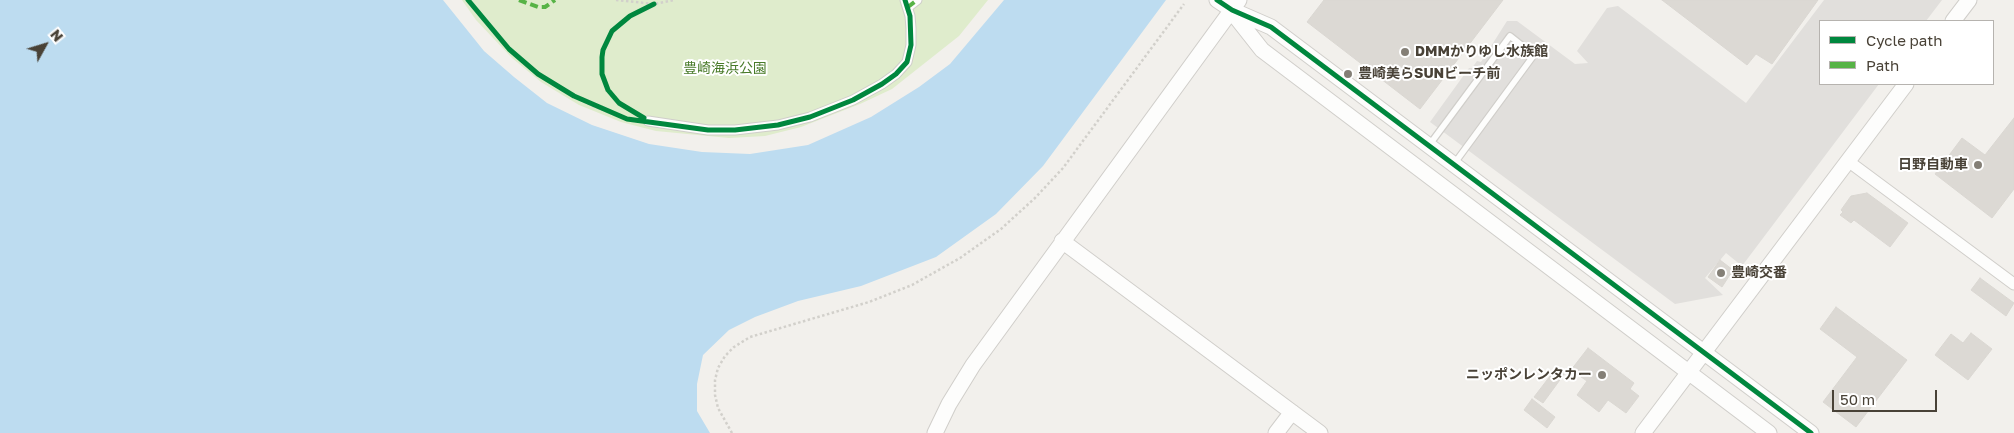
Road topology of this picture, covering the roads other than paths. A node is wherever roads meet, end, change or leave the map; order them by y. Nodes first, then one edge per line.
1 (917, 0) edge
2 (1217, 0) edge
3 (1969, 0) edge
4 (906, 3) edge
5 (1235, 5) edge
6 (1954, 20) edge
7 (1905, 85) edge
8 (648, 121) road end
9 (1429, 146) junction
10 (1848, 161) junction
11 (1454, 164) junction
12 (1062, 240) junction
13 (2014, 284) edge
14 (1704, 352) junction
15 (1689, 373) junction
16 (1292, 412) junction
17 (935, 433) edge
18 (1276, 433) edge
19 (1320, 433) edge
20 (1643, 433) edge
21 (1769, 433) edge
22 (1811, 433) edge

1 - 4 street
2 - 5 street
3 - 6 street
4 - 8 street
5 - 9 street
5 - 12 street
5 - 15 street
7 - 10 street
9 - 11 street
9 - 11 lane
10 - 13 street
10 - 14 street
11 - 14 street
12 - 16 street
12 - 17 street
14 - 15 street
14 - 22 street
15 - 20 street
15 - 21 street
16 - 18 street
16 - 19 street

